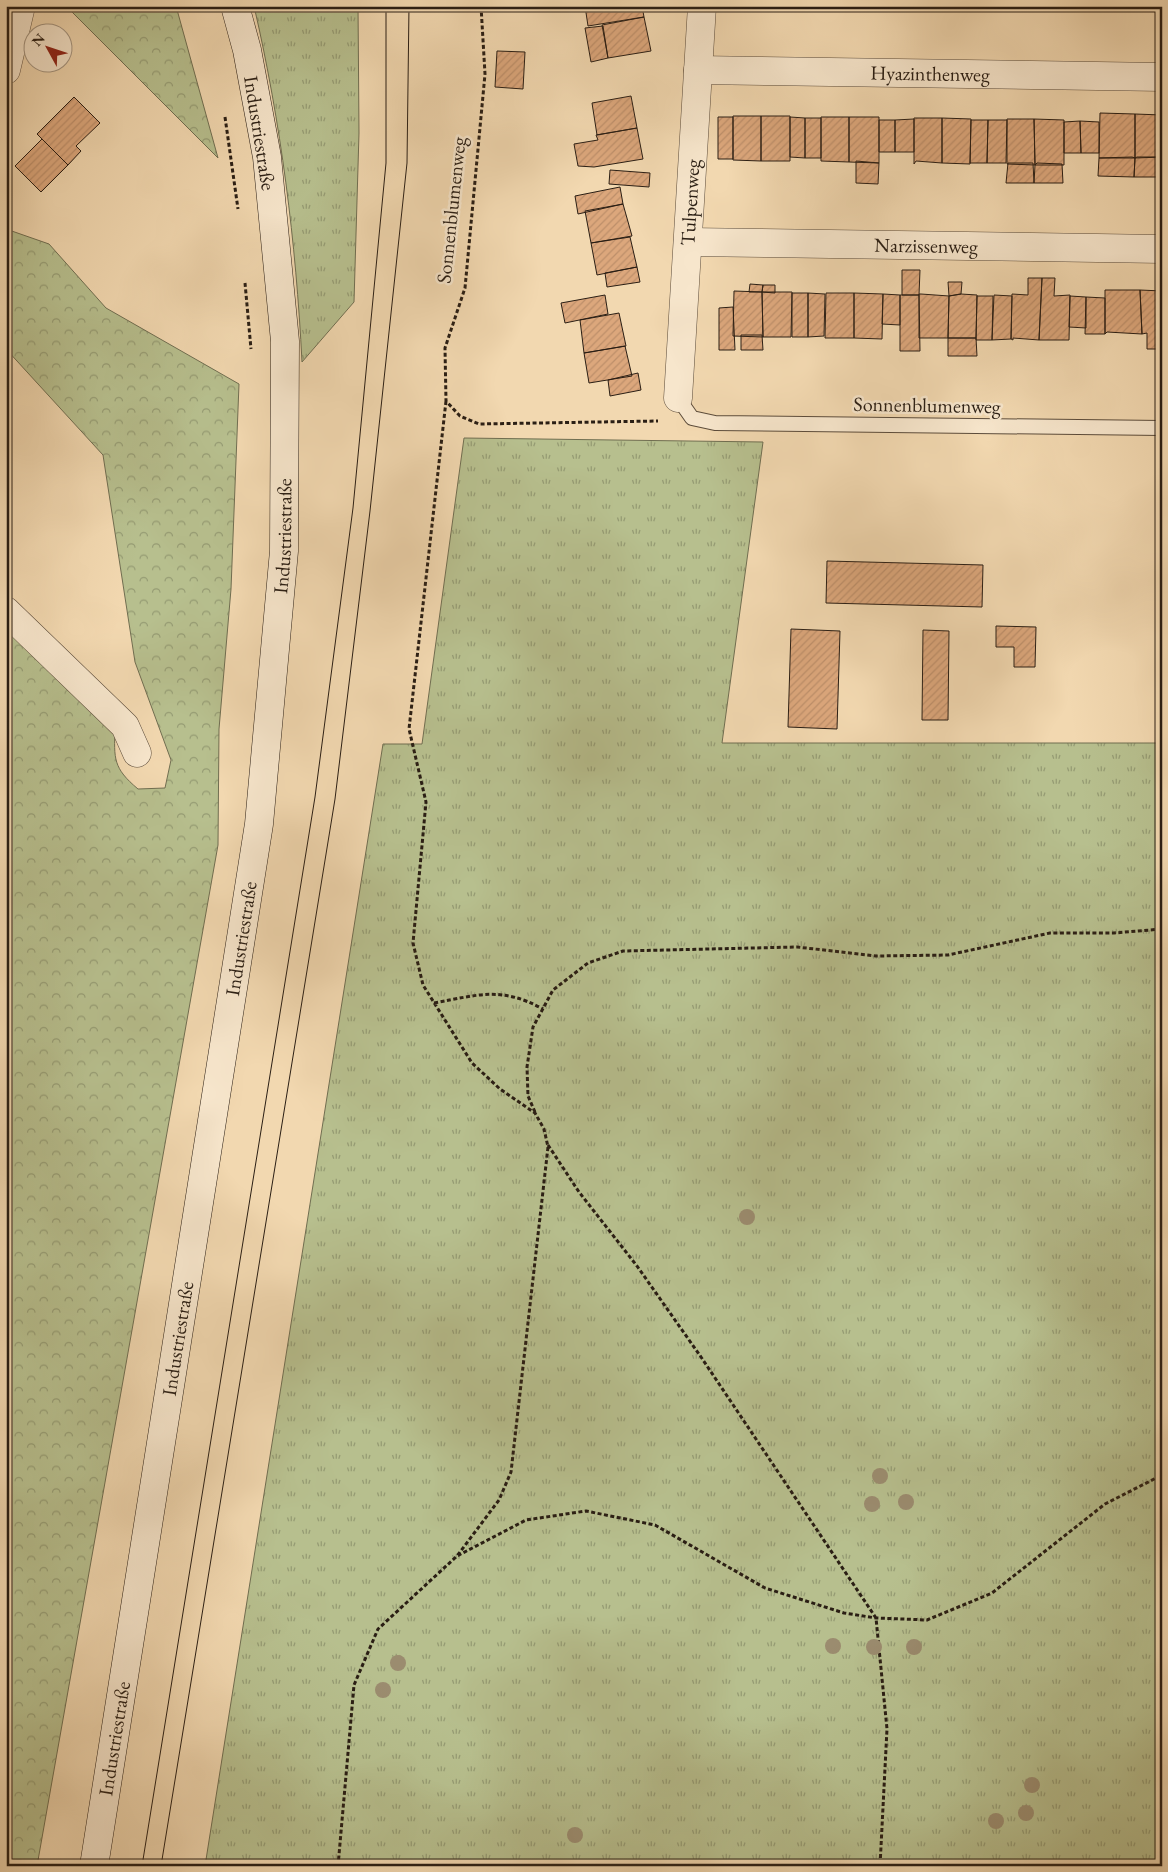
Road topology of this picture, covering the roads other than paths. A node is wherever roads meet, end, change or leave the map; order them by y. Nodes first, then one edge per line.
1 (21, 6) edge
2 (234, 6) edge
3 (702, 6) edge
4 (6, 70) edge
5 (698, 70) junction
6 (1162, 77) edge
7 (688, 242) junction
8 (1162, 249) edge
9 (685, 408) joint
10 (1162, 428) edge
11 (6, 611) edge
12 (137, 753) dead end
13 (94, 1866) edge

1 - 4 main road
2 - 13 main road, Industriestraße
3 - 5 main road, Tulpenweg
5 - 6 main road, Hyazinthenweg
5 - 7 main road, Tulpenweg
7 - 8 main road, Narzissenweg
7 - 9 main road, Tulpenweg
9 - 10 lane, Sonnenblumenweg
11 - 12 main road

